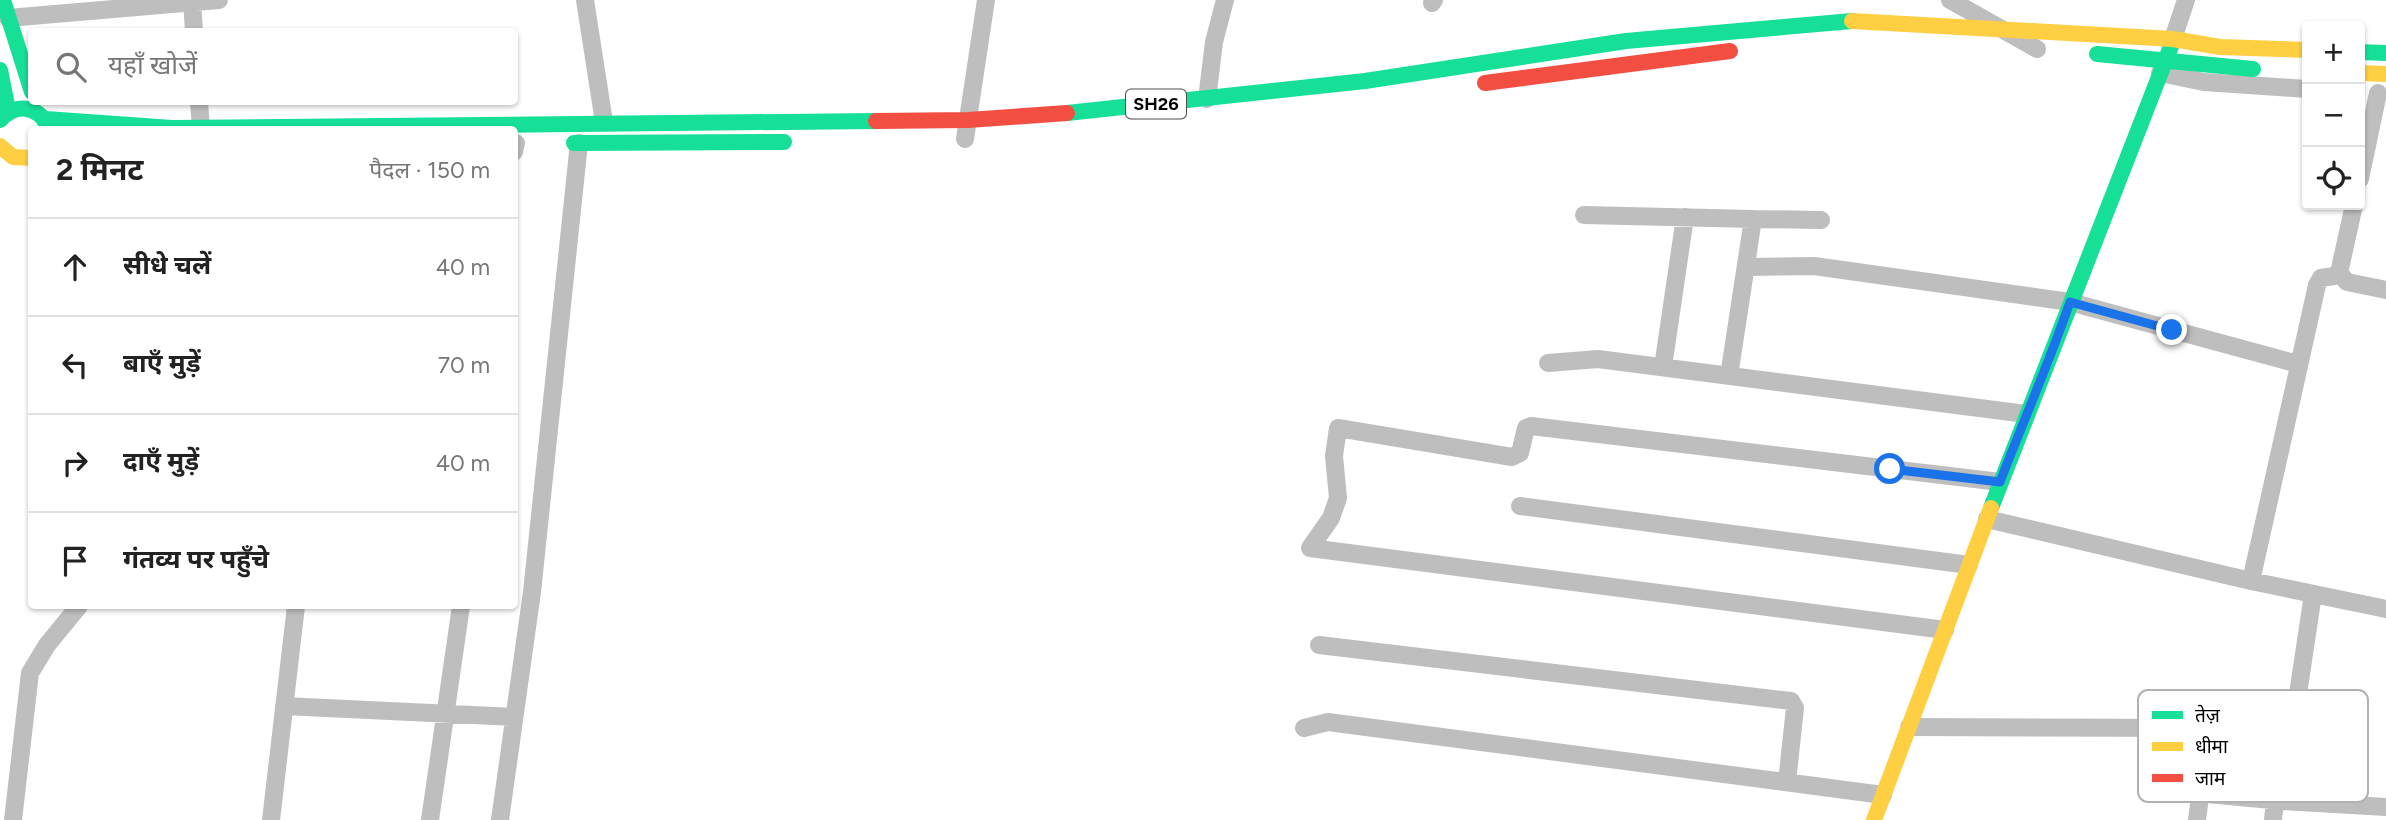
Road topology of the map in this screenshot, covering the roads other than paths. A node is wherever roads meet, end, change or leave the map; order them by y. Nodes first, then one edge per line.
1 (3, 0) edge
2 (219, 0) edge
3 (585, 0) edge
4 (986, 0) edge
5 (1225, 0) edge
6 (1952, 0) edge
7 (2186, 0) edge
8 (192, 1) edge
9 (8, 18) junction
10 (194, 28) edge
11 (2001, 29) junction
12 (1869, 38) dead end
13 (2173, 39) junction
14 (1751, 48) dead end
15 (2044, 50) joint
16 (2302, 50) edge
17 (2076, 52) dead end
18 (2365, 52) edge
19 (2386, 53) edge
20 (2163, 67) junction
21 (0, 70) edge
22 (2269, 70) dead end
23 (2365, 73) edge
24 (2386, 74) edge
25 (28, 80) edge
26 (1469, 85) dead end
27 (2302, 89) edge
28 (2382, 94) edge
29 (1207, 99) junction
30 (199, 105) edge
31 (4, 115) edge
32 (42, 115) edge
33 (968, 120) junction
34 (604, 122) junction
35 (152, 126) edge
36 (201, 126) edge
37 (335, 126) edge
38 (965, 138) dead end
39 (794, 142) dead end
40 (554, 143) dead end
41 (579, 143) junction
42 (1, 148) edge
43 (28, 158) edge
44 (2365, 160) edge
45 (0, 171) edge
46 (2353, 210) edge
47 (1584, 215) dead end
48 (1685, 217) junction
49 (1753, 219) junction
50 (1821, 220) dead end
51 (1746, 267) junction
52 (2339, 273) junction
53 (2386, 290) edge
54 (2070, 302) junction
55 (1548, 363) dead end
56 (2298, 364) junction
57 (1662, 367) junction
58 (1729, 376) junction
59 (2026, 414) junction
60 (2000, 482) junction
61 (1520, 506) dead end
62 (1987, 519) junction
63 (1969, 565) junction
64 (2251, 581) junction
65 (2313, 594) junction
66 (77, 609) edge
67 (296, 609) edge
68 (461, 609) edge
69 (2386, 609) edge
70 (1945, 630) junction
71 (1319, 645) dead end
72 (2297, 690) edge
73 (284, 706) junction
74 (444, 715) junction
75 (514, 718) junction
76 (1909, 727) junction
77 (1304, 728) dead end
78 (2138, 728) edge
79 (1787, 782) junction
80 (1884, 795) junction
81 (2199, 802) edge
82 (2279, 802) edge
83 (2297, 802) edge
84 (2386, 807) edge
85 (13, 820) edge
86 (271, 820) edge
87 (430, 820) edge
88 (500, 820) edge
89 (1874, 820) edge
90 (2197, 820) edge
91 (2273, 820) edge

1 - 9 main road
2 - 8 street
3 - 34 street
4 - 33 street
5 - 29 street
6 - 11 street
7 - 13 street
8 - 9 street
8 - 10 street
9 - 25 main road
11 - 13 main road, SH26
11 - 15 street
11 - 29 main road, SH26
12 - 15 main road
13 - 16 main road, SH26
13 - 20 main road
14 - 26 main road
17 - 20 main road
18 - 19 main road
20 - 22 main road
20 - 27 street
20 - 54 main road
21 - 31 main road
23 - 24 main road
28 - 44 street
29 - 33 main road, SH26
30 - 36 street
31 - 32 main road, SH26
32 - 35 main road, SH26
33 - 34 main road, SH26
33 - 38 street
34 - 37 main road, SH26
39 - 41 main road
40 - 41 main road
41 - 75 street
42 - 43 main road
42 - 45 street
46 - 52 street
47 - 48 street
48 - 49 street
48 - 57 street
49 - 50 street
49 - 51 street
51 - 54 street
51 - 58 street
52 - 53 street
52 - 56 street
54 - 56 street
54 - 59 main road
55 - 57 street
56 - 64 street
57 - 58 street
58 - 59 street
59 - 60 main road
60 - 62 main road
60 - 70 street
61 - 63 street
62 - 63 main road
62 - 64 street
63 - 70 main road
64 - 65 street
65 - 69 street
65 - 72 street
66 - 85 street
67 - 73 street
68 - 74 street
70 - 76 main road
71 - 79 street
73 - 74 street
73 - 86 street
74 - 75 street
74 - 87 street
75 - 88 street
76 - 78 street
76 - 80 main road
77 - 79 street
79 - 80 street
80 - 89 main road
81 - 90 street
82 - 91 street
83 - 84 street

